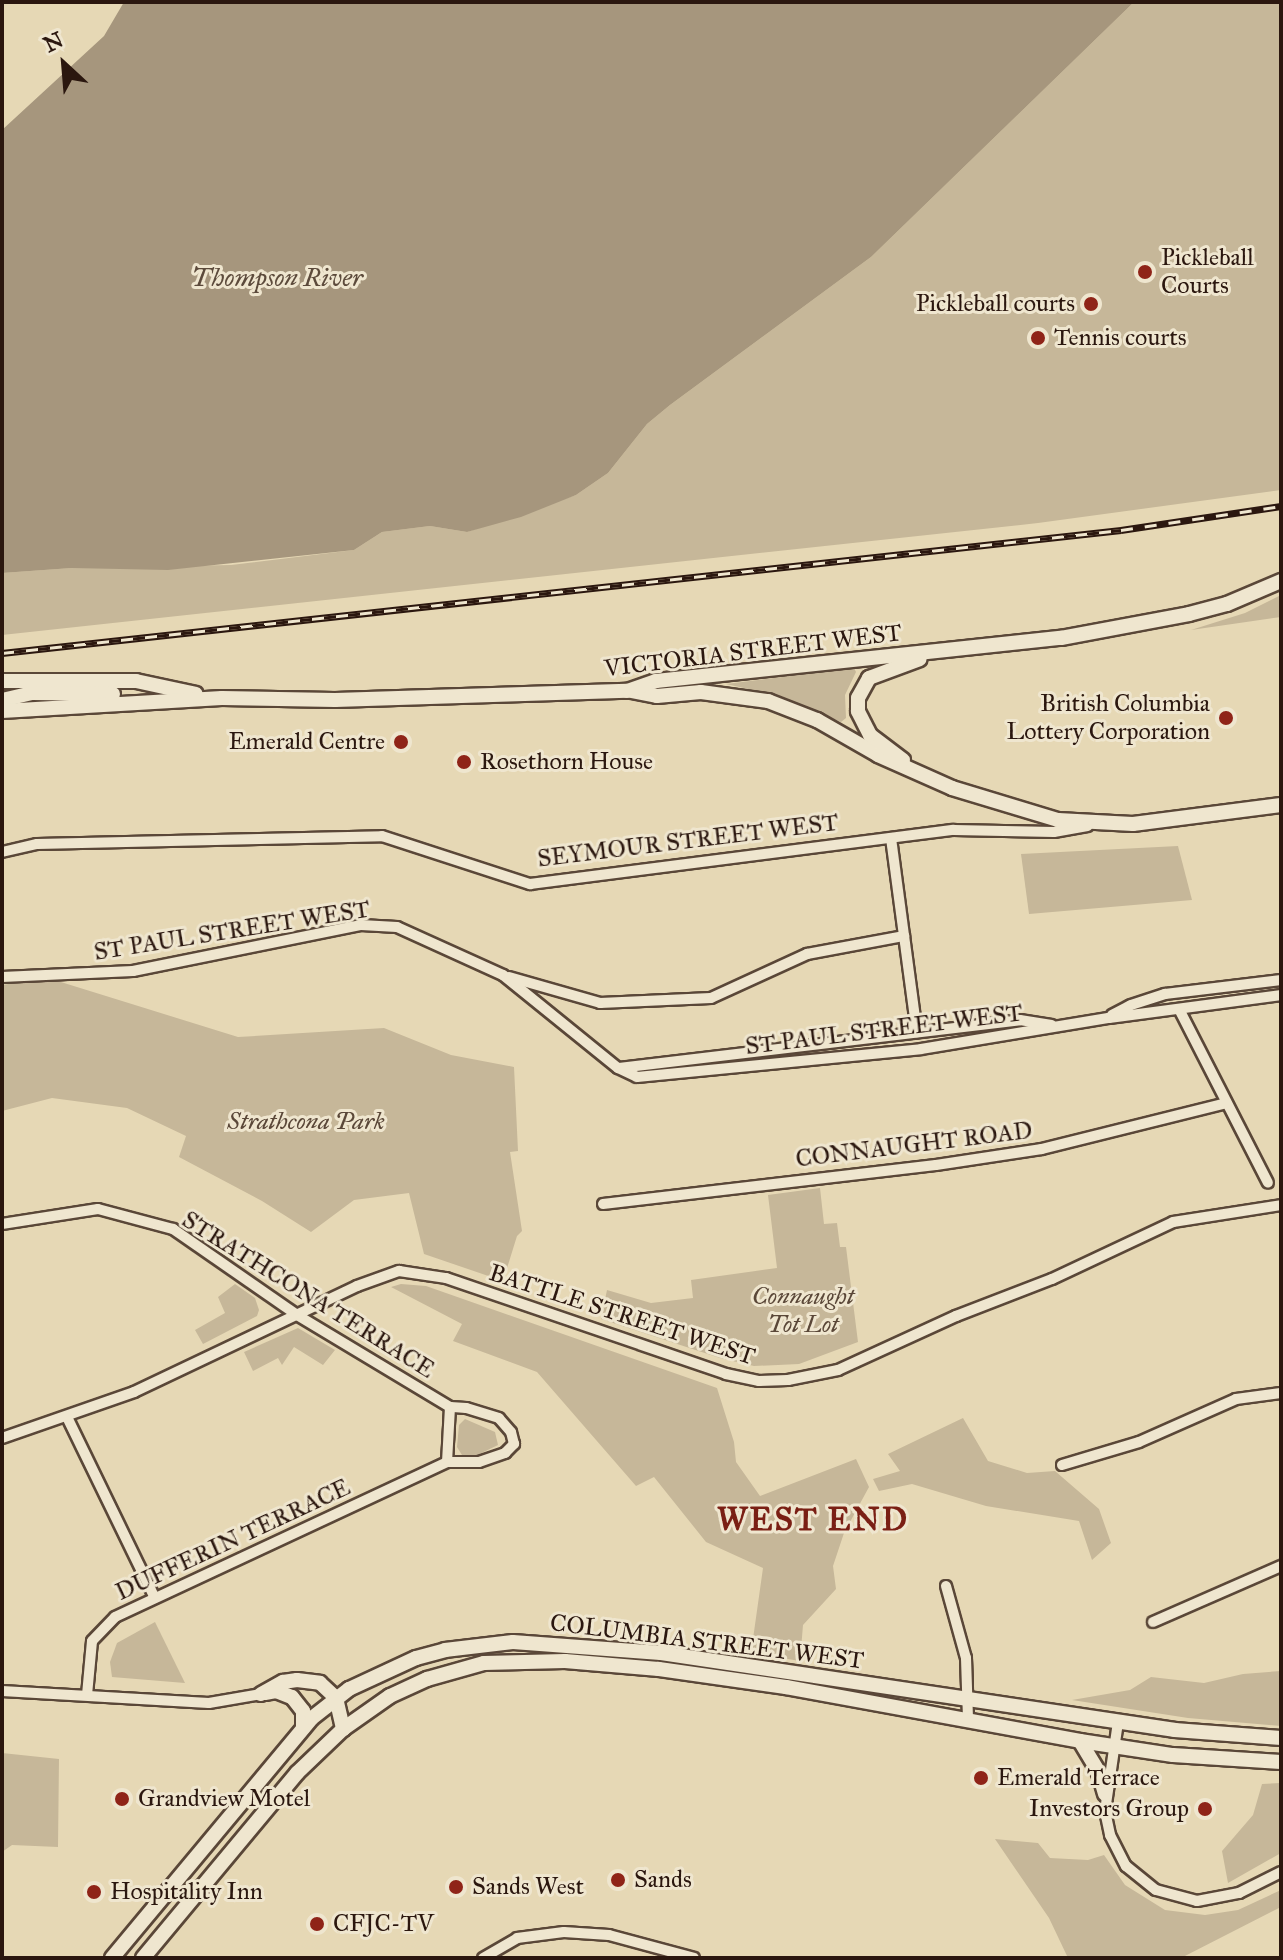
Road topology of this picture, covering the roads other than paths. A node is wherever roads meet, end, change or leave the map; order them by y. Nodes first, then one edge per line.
1 (1281, 581) edge
2 (972, 648) junction
3 (2, 681) edge
4 (627, 691) junction
5 (198, 694) junction
6 (222, 698) junction
7 (2, 700) edge
8 (2, 711) edge
9 (926, 777) junction
10 (1281, 805) edge
11 (1098, 824) junction
12 (891, 838) junction
13 (2, 852) edge
14 (904, 936) junction
15 (503, 975) junction
16 (2, 977) edge
17 (1281, 980) edge
18 (1281, 995) edge
19 (1179, 1009) junction
20 (1109, 1018) junction
21 (1062, 1026) junction
22 (917, 1032) junction
23 (618, 1068) junction
24 (1226, 1103) junction
25 (1268, 1183) dead end
26 (603, 1204) dead end
27 (1280, 1208) edge
28 (2, 1224) edge
29 (297, 1315) junction
30 (1281, 1393) edge
31 (450, 1407) junction
32 (67, 1417) junction
33 (2, 1438) edge
34 (514, 1444) joint
35 (447, 1462) junction
36 (1062, 1465) dead end
37 (1281, 1566) edge
38 (946, 1586) dead end
39 (155, 1598) junction
40 (1153, 1622) dead end
41 (2, 1691) edge
42 (261, 1694) junction
43 (87, 1695) junction
44 (336, 1698) junction
45 (967, 1698) junction
46 (968, 1719) junction
47 (1118, 1722) junction
48 (303, 1728) junction
49 (343, 1729) junction
50 (1281, 1738) edge
51 (1080, 1741) junction
52 (1113, 1746) junction
53 (1281, 1762) edge
54 (1105, 1794) junction
55 (1281, 1872) edge
56 (112, 1958) edge
57 (143, 1958) edge
58 (483, 1958) edge
59 (694, 1958) edge

1 - 2 main road, VICTORIA STREET WEST
2 - 4 main road, VICTORIA STREET WEST
2 - 9 main road
3 - 5 main road, VICTORIA STREET WEST
4 - 6 main road, VICTORIA STREET WEST
4 - 9 main road, SEYMOUR STREET WEST
5 - 6 main road, VICTORIA STREET WEST
5 - 7 main road
6 - 8 main road, VICTORIA STREET WEST
9 - 11 main road, SEYMOUR STREET WEST
10 - 11 main road, SEYMOUR STREET WEST
11 - 12 street, SEYMOUR STREET WEST
12 - 13 street, SEYMOUR STREET WEST
12 - 14 street
14 - 15 street
14 - 22 street
15 - 16 street, ST PAUL STREET WEST
15 - 23 street, ST PAUL STREET WEST
17 - 20 street, ST PAUL STREET WEST
18 - 19 street, ST PAUL STREET WEST
19 - 20 street, ST PAUL STREET WEST
19 - 24 street
20 - 21 street, ST PAUL STREET WEST
21 - 22 street, ST PAUL STREET WEST
21 - 23 street, ST PAUL STREET WEST
22 - 23 street, ST PAUL STREET WEST
24 - 25 street
24 - 26 street, CONNAUGHT ROAD
27 - 29 street, BATTLE STREET WEST
28 - 29 street, STRATHCONA TERRACE
29 - 31 street, STRATHCONA TERRACE
29 - 32 street, BATTLE STREET WEST
30 - 36 street
31 - 34 street, STRATHCONA TERRACE
31 - 35 street, STRATHCONA TERRACE
32 - 33 street, BATTLE STREET WEST
32 - 39 street
34 - 35 street, DUFFERIN TERRACE
35 - 39 street, DUFFERIN TERRACE
37 - 40 street
38 - 45 street
39 - 43 street, DUFFERIN TERRACE
41 - 43 street
42 - 43 street
42 - 44 main road
42 - 48 main road
44 - 45 main road, COLUMBIA STREET WEST
44 - 48 main road, COLUMBIA STREET WEST
44 - 49 main road
45 - 46 street
45 - 47 main road, COLUMBIA STREET WEST
46 - 49 main road, COLUMBIA STREET WEST
46 - 51 main road, COLUMBIA STREET WEST
47 - 50 main road, COLUMBIA STREET WEST
47 - 52 street
48 - 56 main road, COLUMBIA STREET WEST
49 - 57 main road, COLUMBIA STREET WEST
51 - 52 main road, COLUMBIA STREET WEST
51 - 54 main road
52 - 53 main road, COLUMBIA STREET WEST
52 - 54 street
54 - 55 street
58 - 59 street

